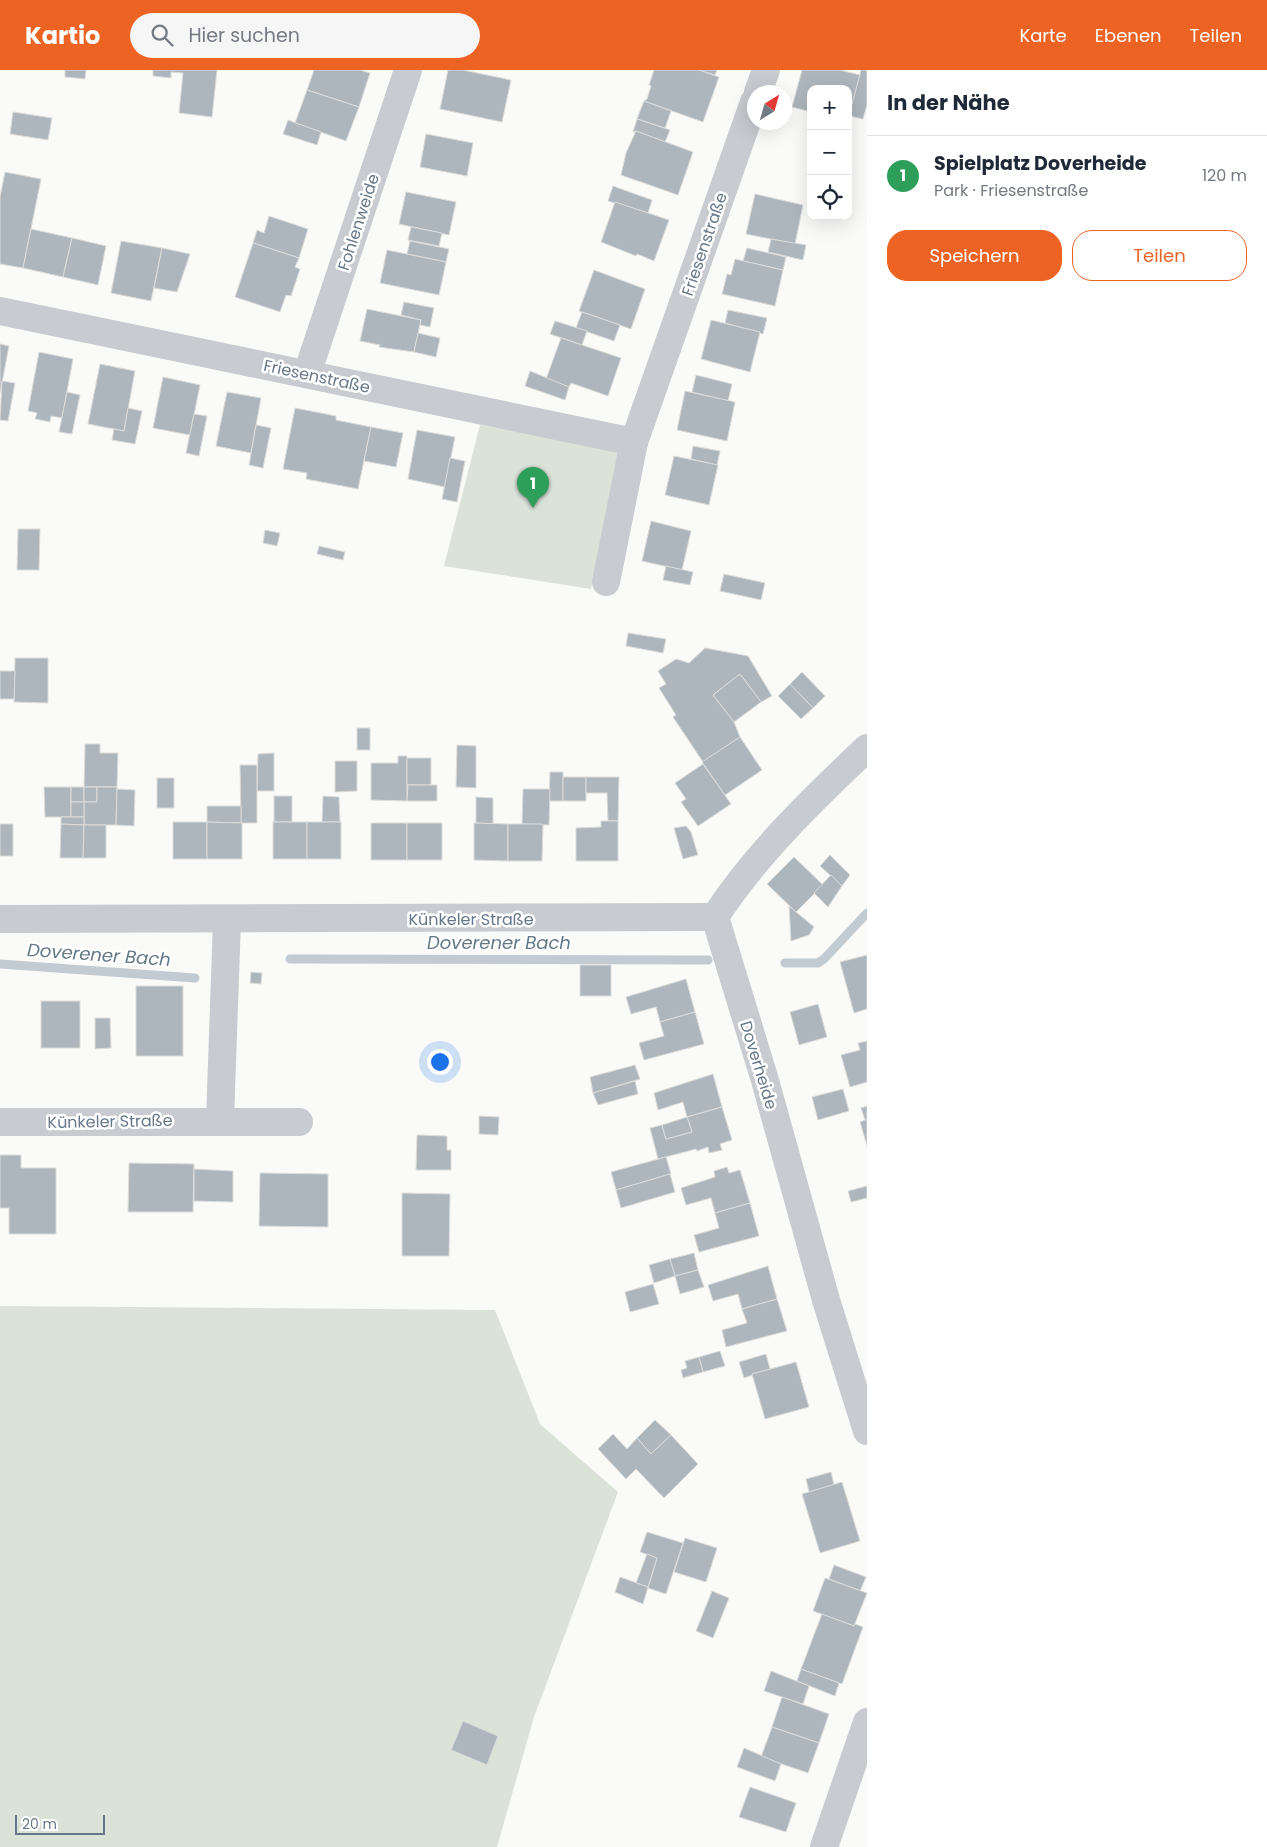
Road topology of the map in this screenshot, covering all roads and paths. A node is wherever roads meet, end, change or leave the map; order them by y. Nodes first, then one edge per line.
1 (408, 70) edge
2 (766, 70) edge
3 (761, 85) edge
4 (747, 122) edge
5 (0, 311) edge
6 (307, 374) junction
7 (634, 442) junction
8 (606, 582) dead end
9 (867, 748) edge
10 (0, 919) edge
11 (227, 920) junction
12 (718, 930) junction
13 (220, 1120) junction
14 (0, 1122) edge
15 (299, 1122) dead end
16 (867, 1431) edge
17 (867, 1722) edge
18 (824, 1847) edge

1 - 6 street, Fohlenweide
2 - 3 street
4 - 7 street, Friesenstraße
5 - 6 street, Friesenstraße
6 - 7 street, Friesenstraße
7 - 8 street, Friesenstraße
9 - 12 street
10 - 11 street, Künkeler Straße
11 - 12 street, Künkeler Straße
11 - 13 street
12 - 16 street, Doverheide
13 - 14 street, Künkeler Straße
13 - 15 street, Künkeler Straße
17 - 18 street

